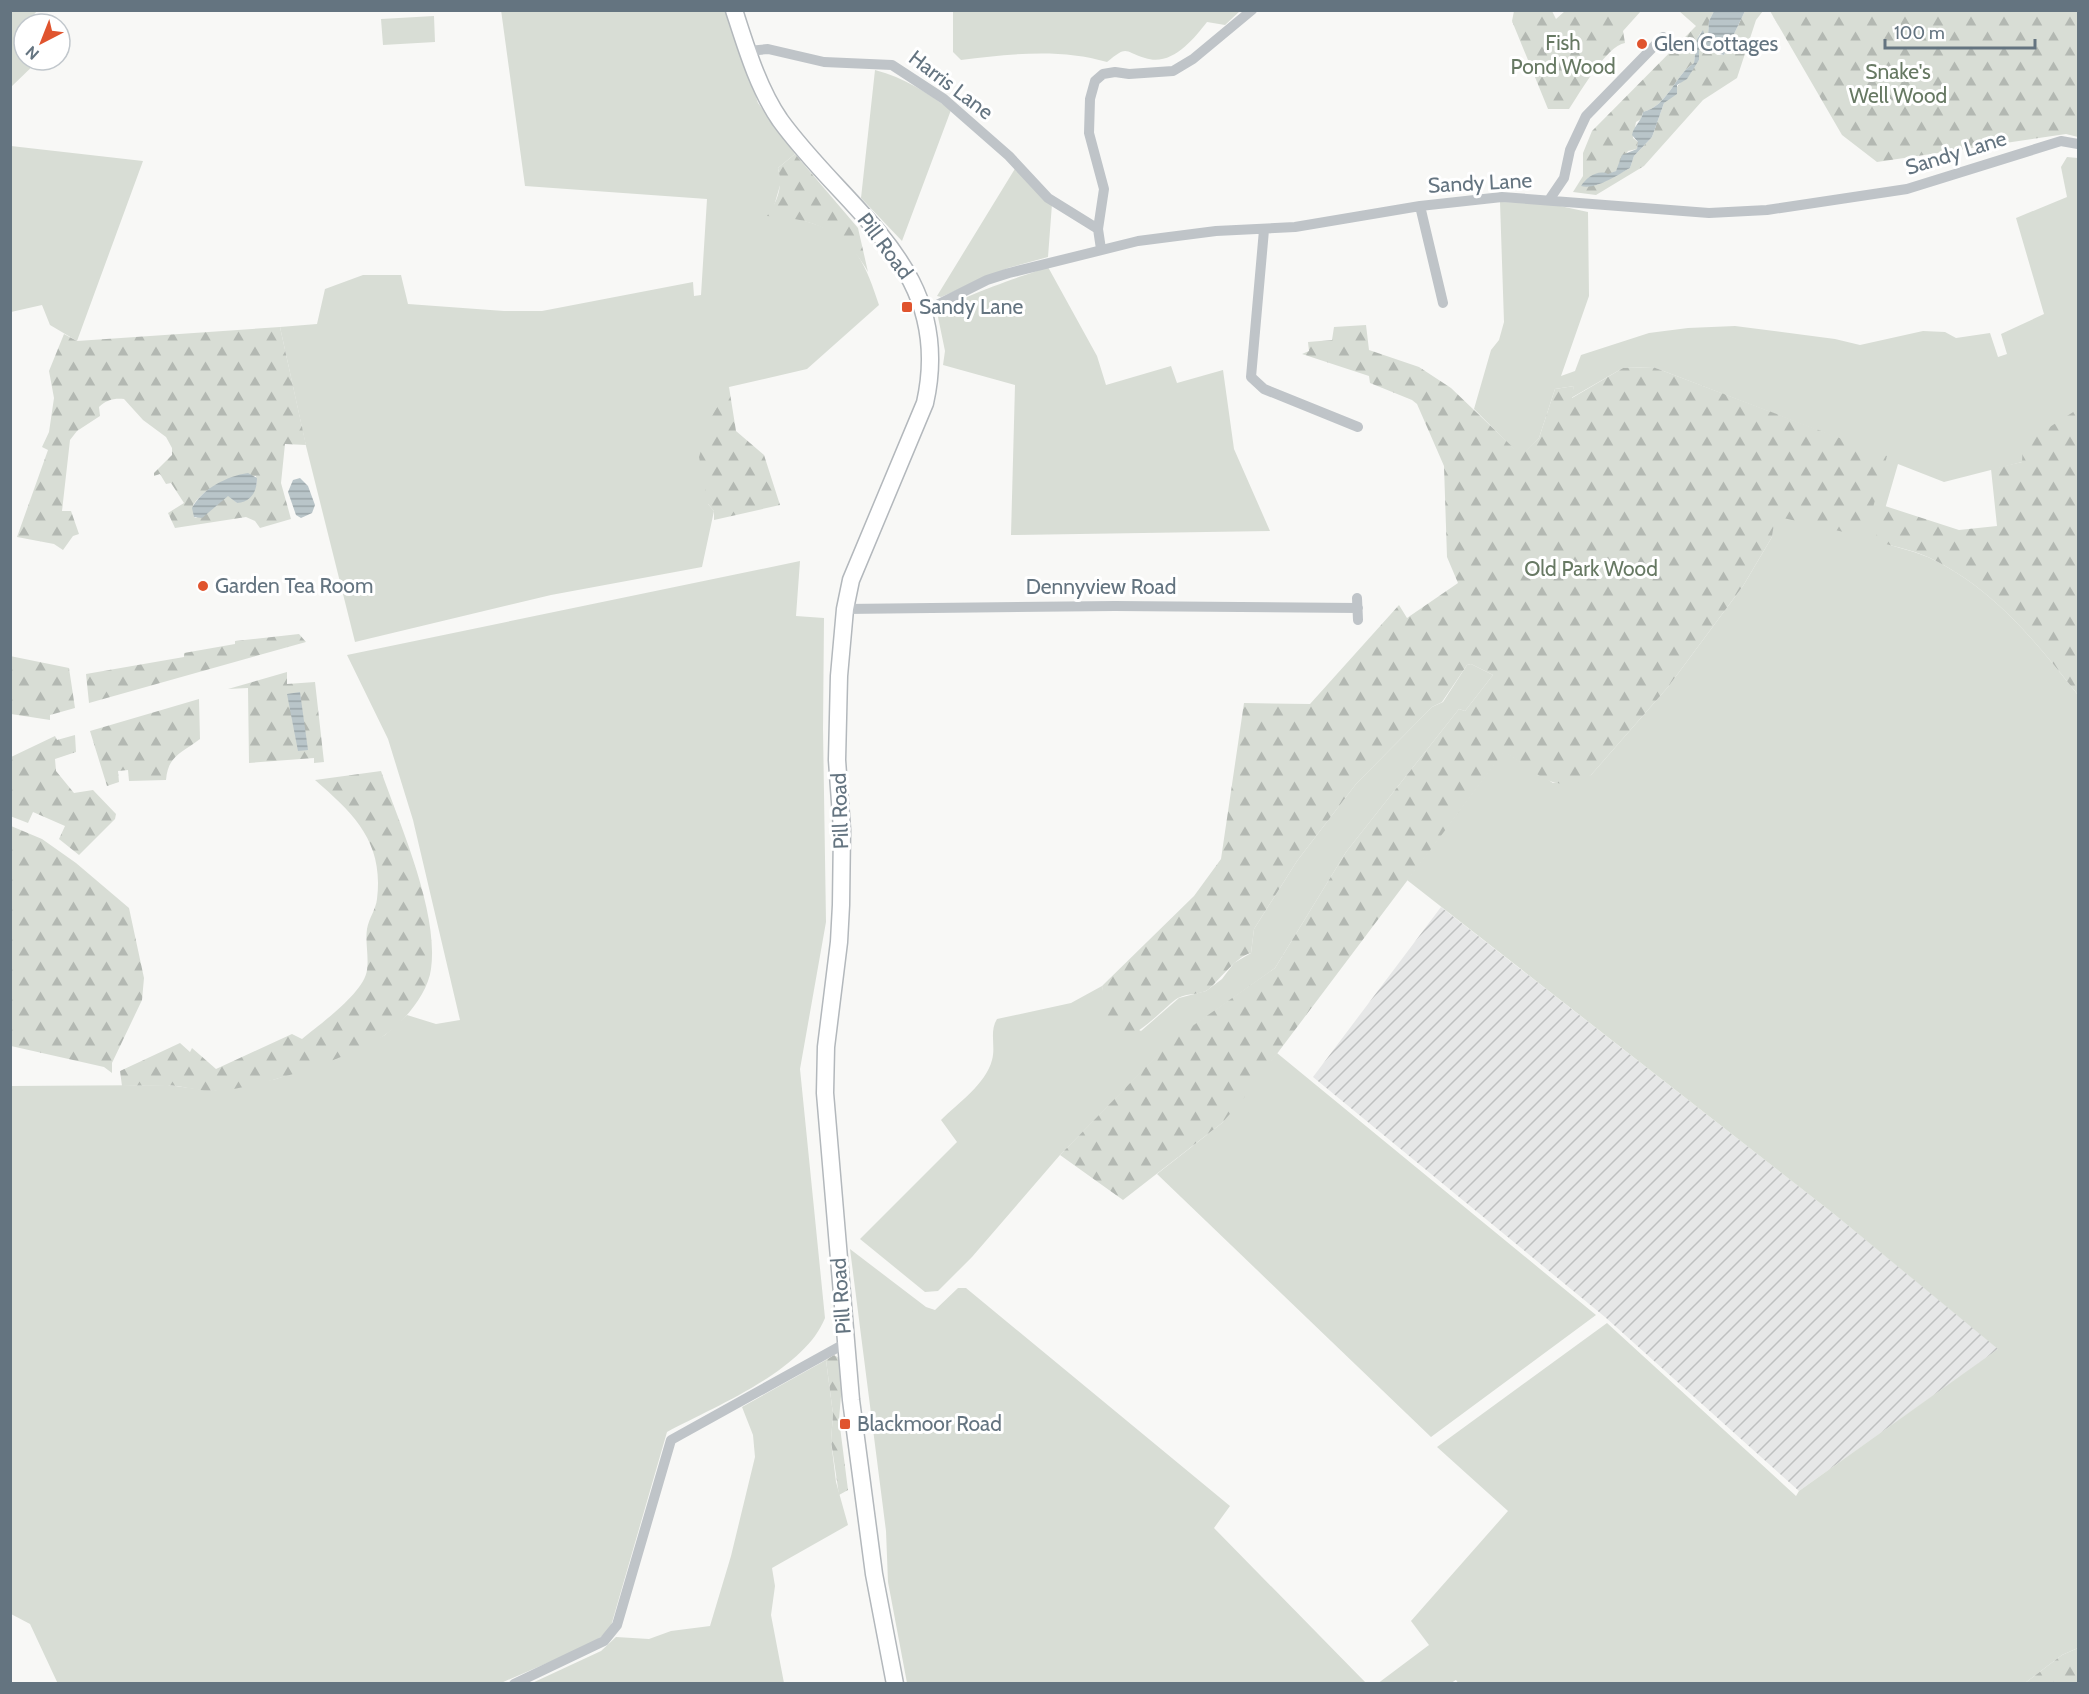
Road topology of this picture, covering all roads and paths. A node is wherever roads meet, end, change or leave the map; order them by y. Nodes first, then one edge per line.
1 (734, 10) edge
2 (1252, 10) edge
3 (1663, 37) dead end
4 (748, 51) junction
5 (2079, 144) edge
6 (1549, 200) junction
7 (1420, 206) junction
8 (1098, 229) junction
9 (1264, 230) junction
10 (1101, 249) junction
11 (1443, 303) dead end
12 (925, 312) junction
13 (1358, 427) dead end
14 (845, 609) junction
15 (1358, 620) dead end
16 (844, 1344) junction
17 (514, 1683) edge
18 (895, 1683) edge

1 - 4 main road, Pill Road
2 - 8 street
3 - 6 street
4 - 8 street, Harris Lane
4 - 12 main road, Pill Road
5 - 6 street, Sandy Lane
6 - 7 street, Sandy Lane
7 - 9 street, Sandy Lane
7 - 11 street
8 - 10 street
9 - 10 street, Sandy Lane
9 - 13 street
10 - 12 street, Sandy Lane
12 - 14 main road, Pill Road
14 - 15 street, Dennyview Road
14 - 16 main road, Pill Road
16 - 17 street
16 - 18 main road, Pill Road

